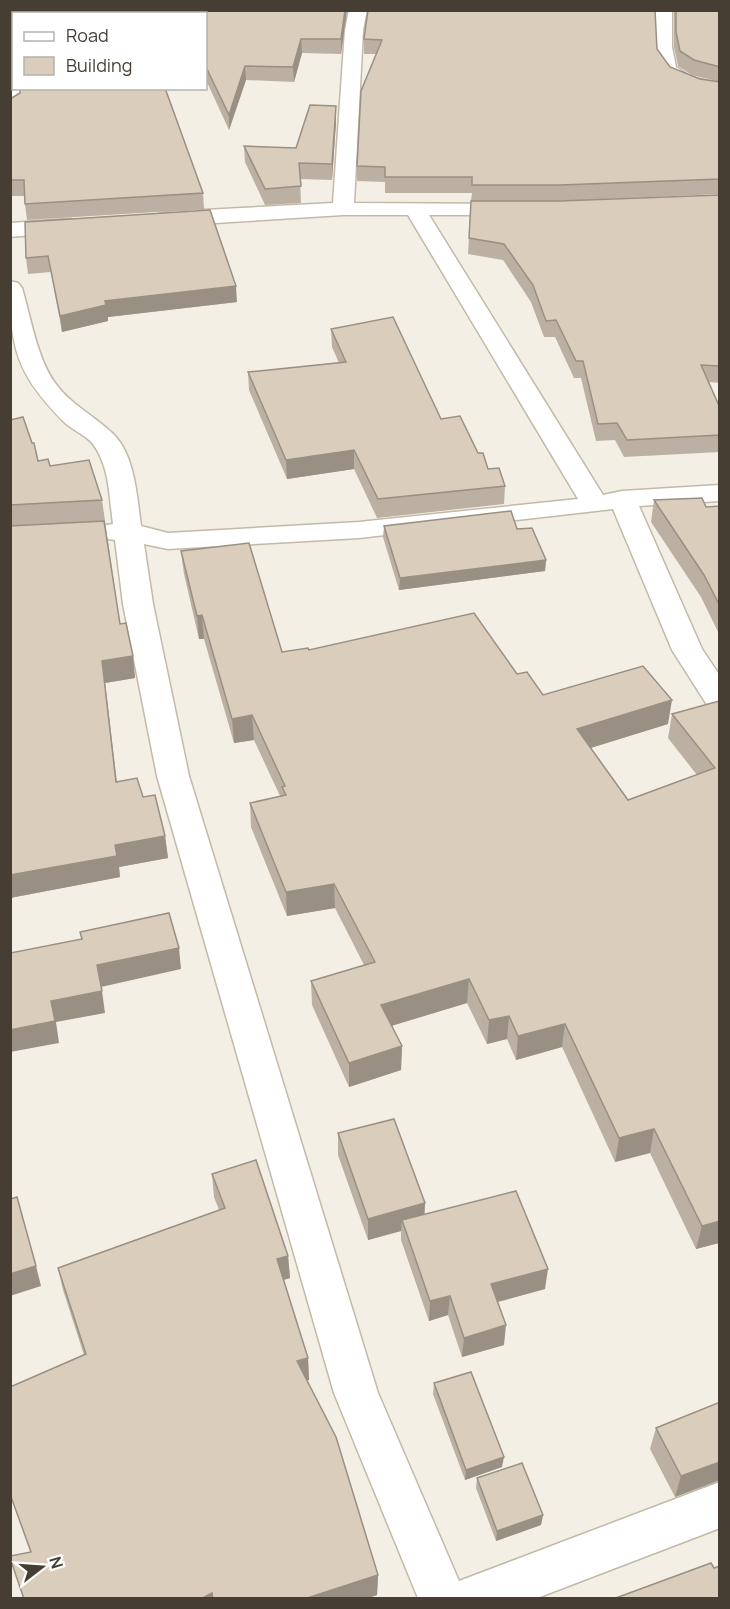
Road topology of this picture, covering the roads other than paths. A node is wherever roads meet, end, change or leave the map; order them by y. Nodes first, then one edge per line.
1 (358, 10) edge
2 (663, 10) edge
3 (12, 90) edge
4 (720, 90) edge
5 (10, 108) edge
6 (414, 208) junction
7 (343, 209) junction
8 (537, 209) edge
9 (146, 220) edge
10 (90, 225) edge
11 (10, 230) edge
12 (10, 288) edge
13 (720, 493) edge
14 (608, 502) junction
15 (86, 531) edge
16 (129, 532) junction
17 (720, 701) edge
18 (720, 1505) edge
19 (442, 1599) edge
20 (476, 1599) edge

1 - 7 street
2 - 4 street
3 - 5 street
6 - 7 street
6 - 8 street
6 - 14 street
7 - 9 street
10 - 11 street
12 - 16 street
13 - 14 street
14 - 16 street
14 - 17 street
15 - 16 street
16 - 19 street
18 - 20 street

